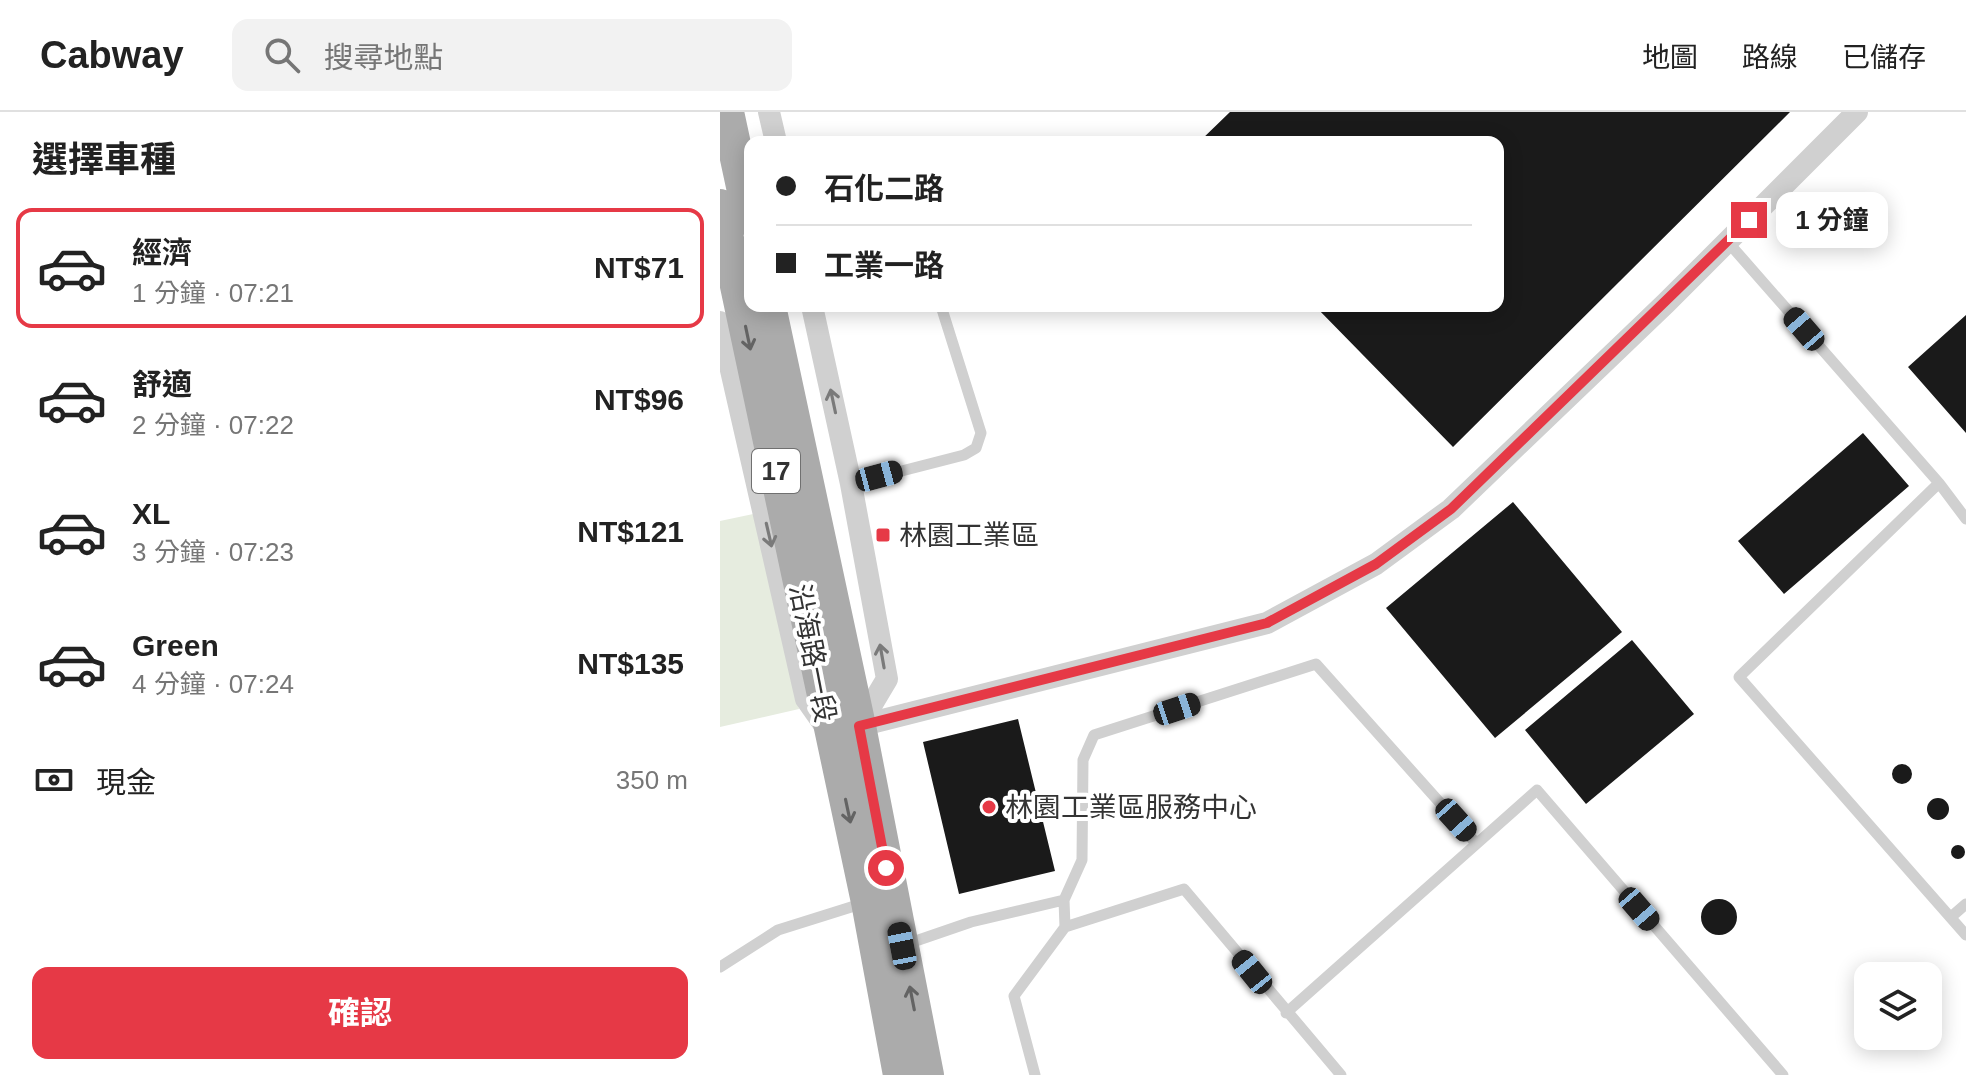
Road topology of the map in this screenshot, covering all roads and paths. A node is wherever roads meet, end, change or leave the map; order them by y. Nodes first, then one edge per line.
1 (727, 112) edge
2 (769, 112) edge
3 (1857, 112) edge
4 (775, 136) edge
5 (744, 191) edge
6 (720, 206) edge
7 (1727, 241) junction
8 (744, 307) edge
9 (745, 312) edge
10 (770, 312) edge
11 (813, 312) edge
12 (943, 312) edge
13 (720, 322) edge
14 (1939, 483) junction
15 (851, 484) junction
16 (1966, 519) edge
17 (845, 730) junction
18 (1475, 842) junction
19 (880, 899) junction
20 (1064, 900) junction
21 (1966, 904) edge
22 (1951, 917) junction
23 (1065, 927) junction
24 (1966, 935) edge
25 (889, 950) junction
26 (720, 967) edge
27 (1286, 1013) junction
28 (900, 1075) edge
29 (927, 1075) edge
30 (1035, 1075) edge
31 (1341, 1075) edge
32 (1783, 1075) edge

1 - 5 main road
2 - 4 street
3 - 7 street
6 -> 8 main road, 沿海路一段 / 17
7 - 14 lane
7 - 17 street
9 -> 17 main road, 沿海路一段 / 17
10 - 17 main road, 沿海路一段 / 17
15 -> 11 street, 沿海路一段
12 - 15 lane
13 -> 17 street, 沿海路一段
14 - 16 lane
14 - 22 lane
17 -> 15 street, 沿海路一段
17 - 19 main road, 17
18 - 20 lane
18 - 27 lane
18 - 32 lane
19 - 25 main road, 17
19 - 26 lane
20 - 23 lane
20 - 25 lane
21 - 22 lane
22 - 24 lane
23 - 27 lane
23 - 30 lane
25 - 28 main road, 17
29 -> 25 main road, 17
27 - 31 lane

